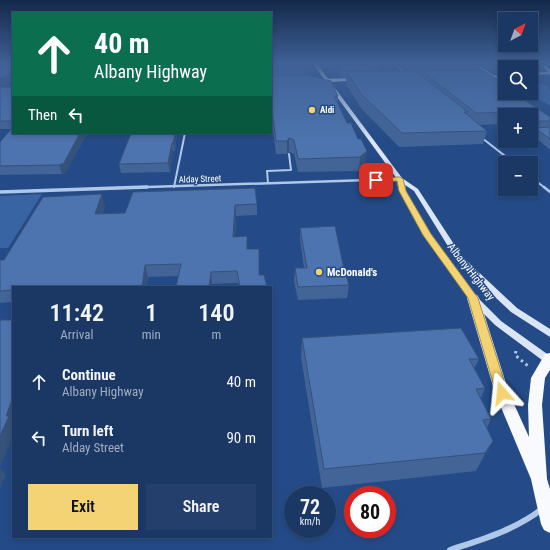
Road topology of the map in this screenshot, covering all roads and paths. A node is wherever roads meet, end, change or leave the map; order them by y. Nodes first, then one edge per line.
1 (333, 90) edge
2 (185, 134) edge
3 (482, 137) edge
4 (289, 154) edge
5 (505, 156) edge
6 (400, 179) junction
7 (268, 183) junction
8 (538, 183) edge
9 (174, 186) junction
10 (0, 192) edge
11 (550, 192) edge
12 (473, 298) junction
13 (550, 334) edge
14 (516, 351) dead end
15 (550, 359) edge
16 (524, 363) dead end
17 (539, 479) junction
18 (546, 504) junction
19 (550, 524) edge
20 (450, 550) edge

1 - 6 main road, Albany Highway
2 - 9 lane
3 - 5 lane
4 - 7 lane
6 - 7 street, Alday Street
6 - 12 main road, Albany Highway
6 - 13 main road, Albany Highway
7 - 9 street, Alday Street
8 - 11 lane
9 - 10 street, Alday Street
12 - 15 main road, Albany Highway
12 - 17 highway
14 - 16 path
15 - 17 highway
17 - 18 highway
18 - 19 highway
18 - 20 street

